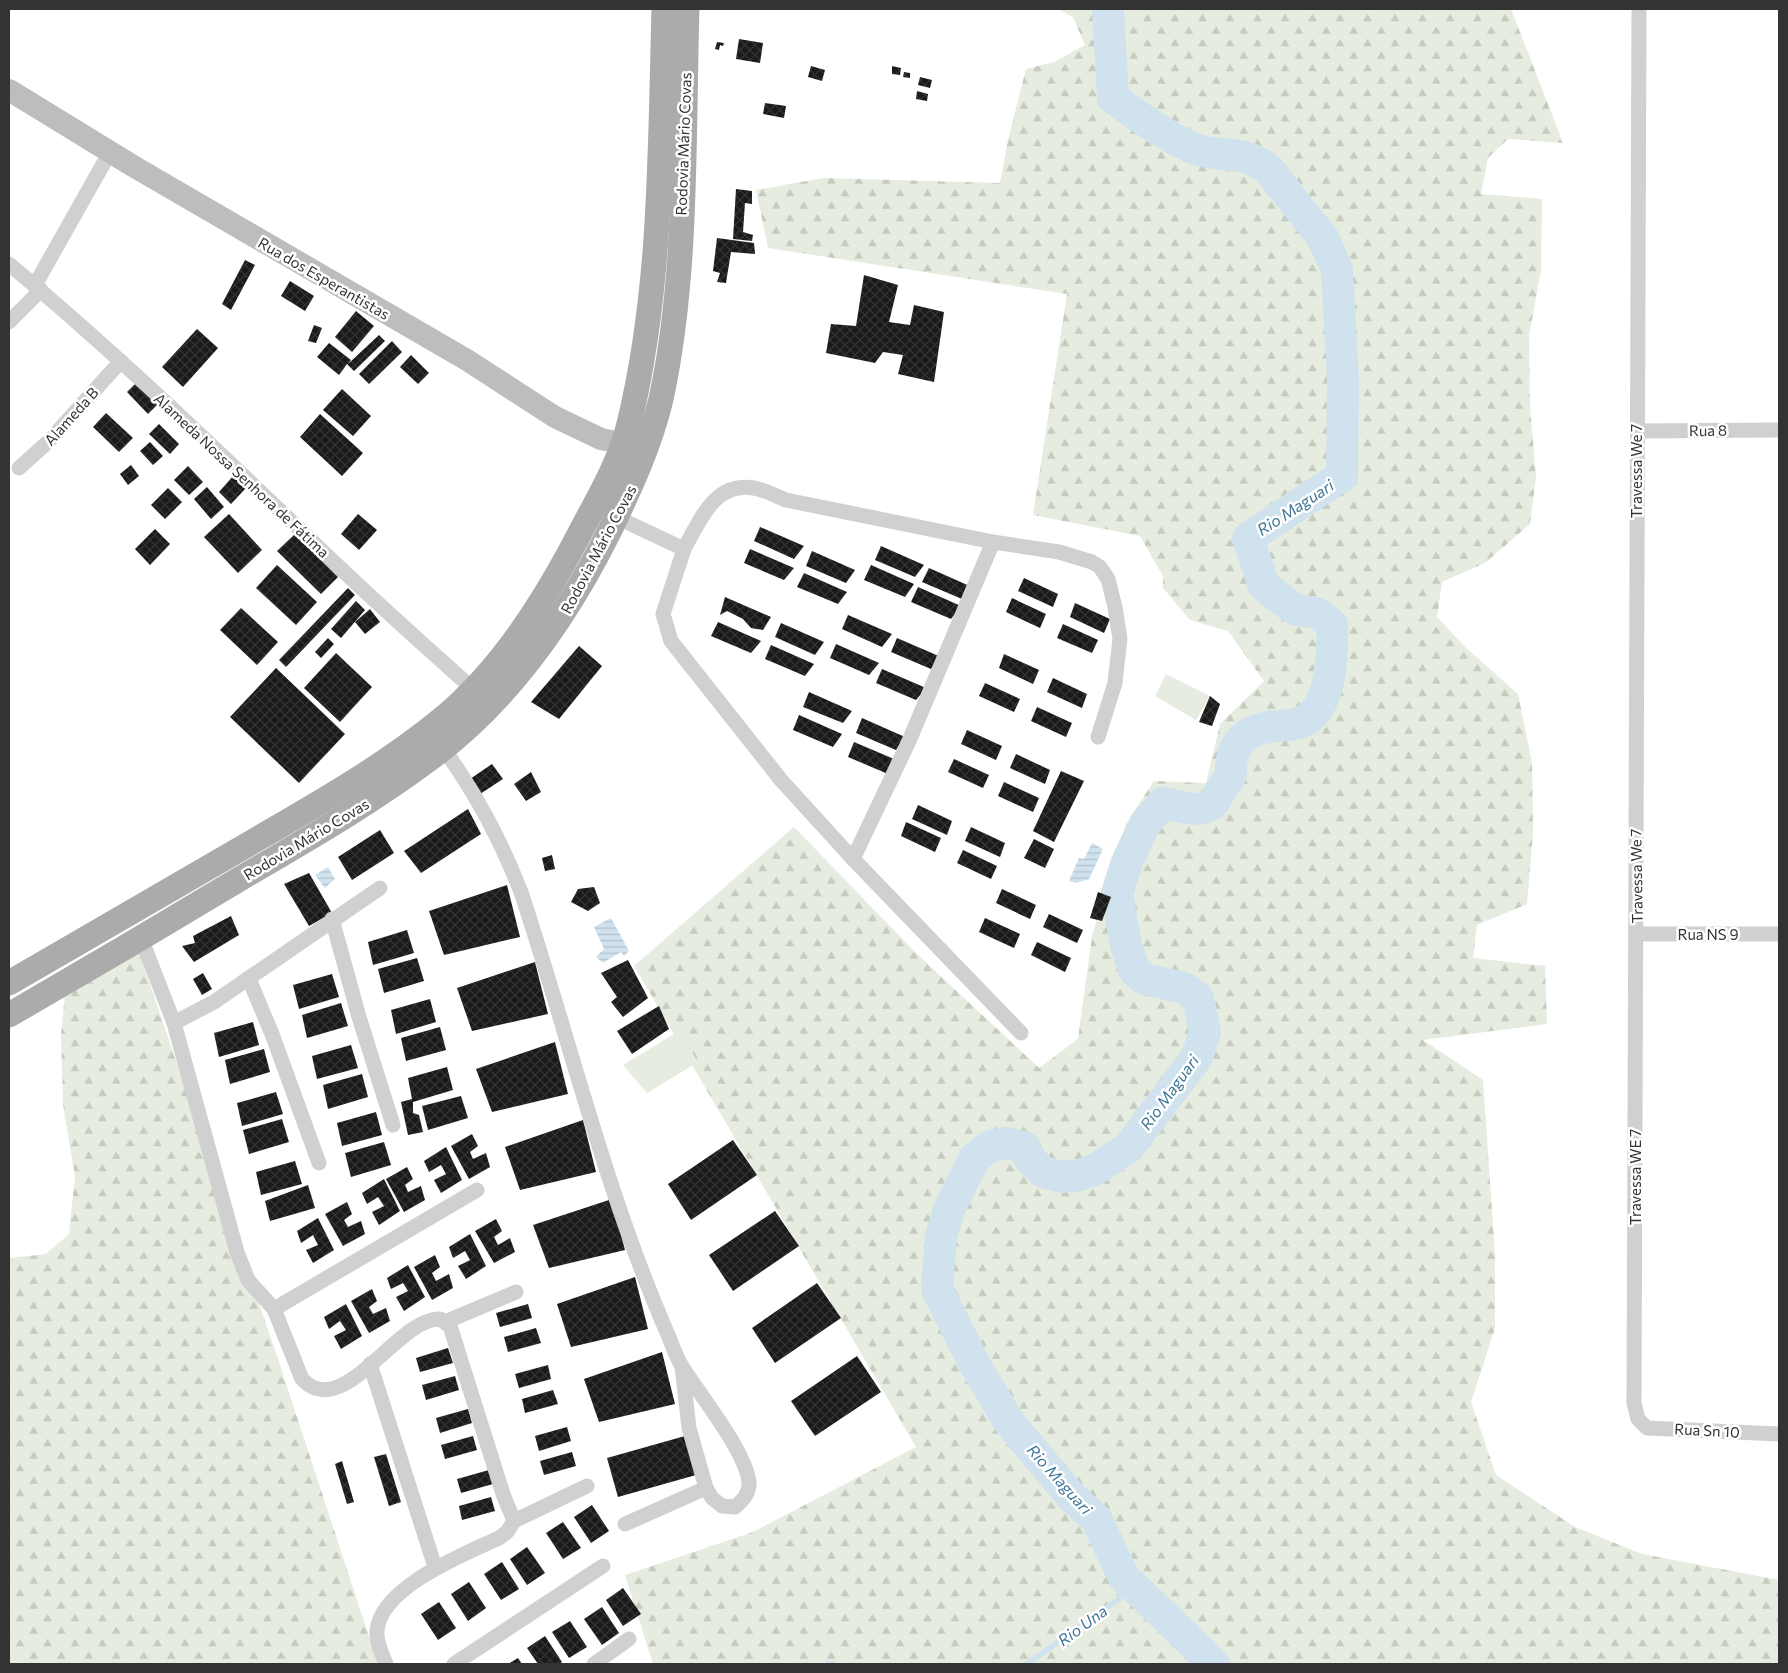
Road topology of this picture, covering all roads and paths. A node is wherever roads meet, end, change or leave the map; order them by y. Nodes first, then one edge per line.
1 (664, 9) edge
2 (687, 9) edge
3 (1639, 9) edge
4 (9, 90) edge
5 (110, 152) junction
6 (9, 264) edge
7 (38, 288) junction
8 (9, 322) edge
9 (121, 361) junction
10 (1779, 430) edge
11 (1637, 431) junction
12 (635, 447) junction
13 (20, 468) dead end
14 (616, 517) junction
15 (993, 542) junction
16 (684, 549) junction
17 (473, 690) junction
18 (1098, 737) dead end
19 (443, 748) junction
20 (853, 860) junction
21 (380, 888) dead end
22 (332, 919) junction
23 (1637, 934) junction
24 (1779, 934) edge
25 (141, 938) junction
26 (49, 960) junction
27 (249, 979) junction
28 (9, 983) edge
29 (62, 984) junction
30 (9, 1015) edge
31 (174, 1023) junction
32 (1020, 1033) dead end
33 (393, 1125) dead end
34 (319, 1162) dead end
35 (477, 1190) dead end
36 (516, 1292) dead end
37 (274, 1309) junction
38 (445, 1322) junction
39 (370, 1364) junction
40 (682, 1366) junction
41 (1638, 1419) joint
42 (1779, 1434) edge
43 (587, 1486) dead end
44 (706, 1488) junction
45 (514, 1521) junction
46 (625, 1524) dead end
47 (603, 1566) dead end
48 (435, 1567) junction
49 (629, 1639) dead end
50 (386, 1664) edge
51 (454, 1664) edge
52 (594, 1664) edge

1 - 12 main road, Rodovia Mário Covas
2 - 12 main road, Rodovia Mário Covas
3 - 11 street, Travessa We 7
4 - 5 main road, Rua dos Esperantistas
5 - 7 street
5 - 12 main road, Rua dos Esperantistas
6 - 7 street, Alameda Nossa Senhora de Fátima
7 - 8 street
7 - 9 street, Alameda Nossa Senhora de Fátima
9 - 13 street, Alameda B
9 - 17 street, Alameda Nossa Senhora de Fátima
10 - 11 street, Rua 8
11 - 23 street, Travessa We 7
12 - 14 main road, Rodovia Mário Covas
12 - 17 main road, Rodovia Mário Covas
14 - 16 street
14 - 19 main road, Rodovia Mário Covas
15 - 16 street
15 - 18 street
15 - 20 street
16 - 20 street
17 - 26 main road, Rodovia Mário Covas
19 - 25 main road, Rodovia Mário Covas
19 - 40 street
20 - 32 street
21 - 22 street
22 - 27 street
22 - 33 street
23 - 24 street, Rua NS 9
23 - 41 street, Travessa WE 7
25 - 29 main road, Rodovia Mário Covas
25 - 31 street
26 - 28 main road, Rodovia Mário Covas
26 - 29 main road
27 - 31 street
27 - 34 street
29 - 30 main road, Rodovia Mário Covas
31 - 37 street
35 - 37 street
36 - 38 street
37 - 39 street
38 - 39 street
38 - 45 street
39 - 48 street
40 - 44 street
40 - 44 street
41 - 42 street, Rua Sn 10
43 - 45 street
44 - 46 street
45 - 48 street
47 - 51 street
48 - 50 street
49 - 52 street

